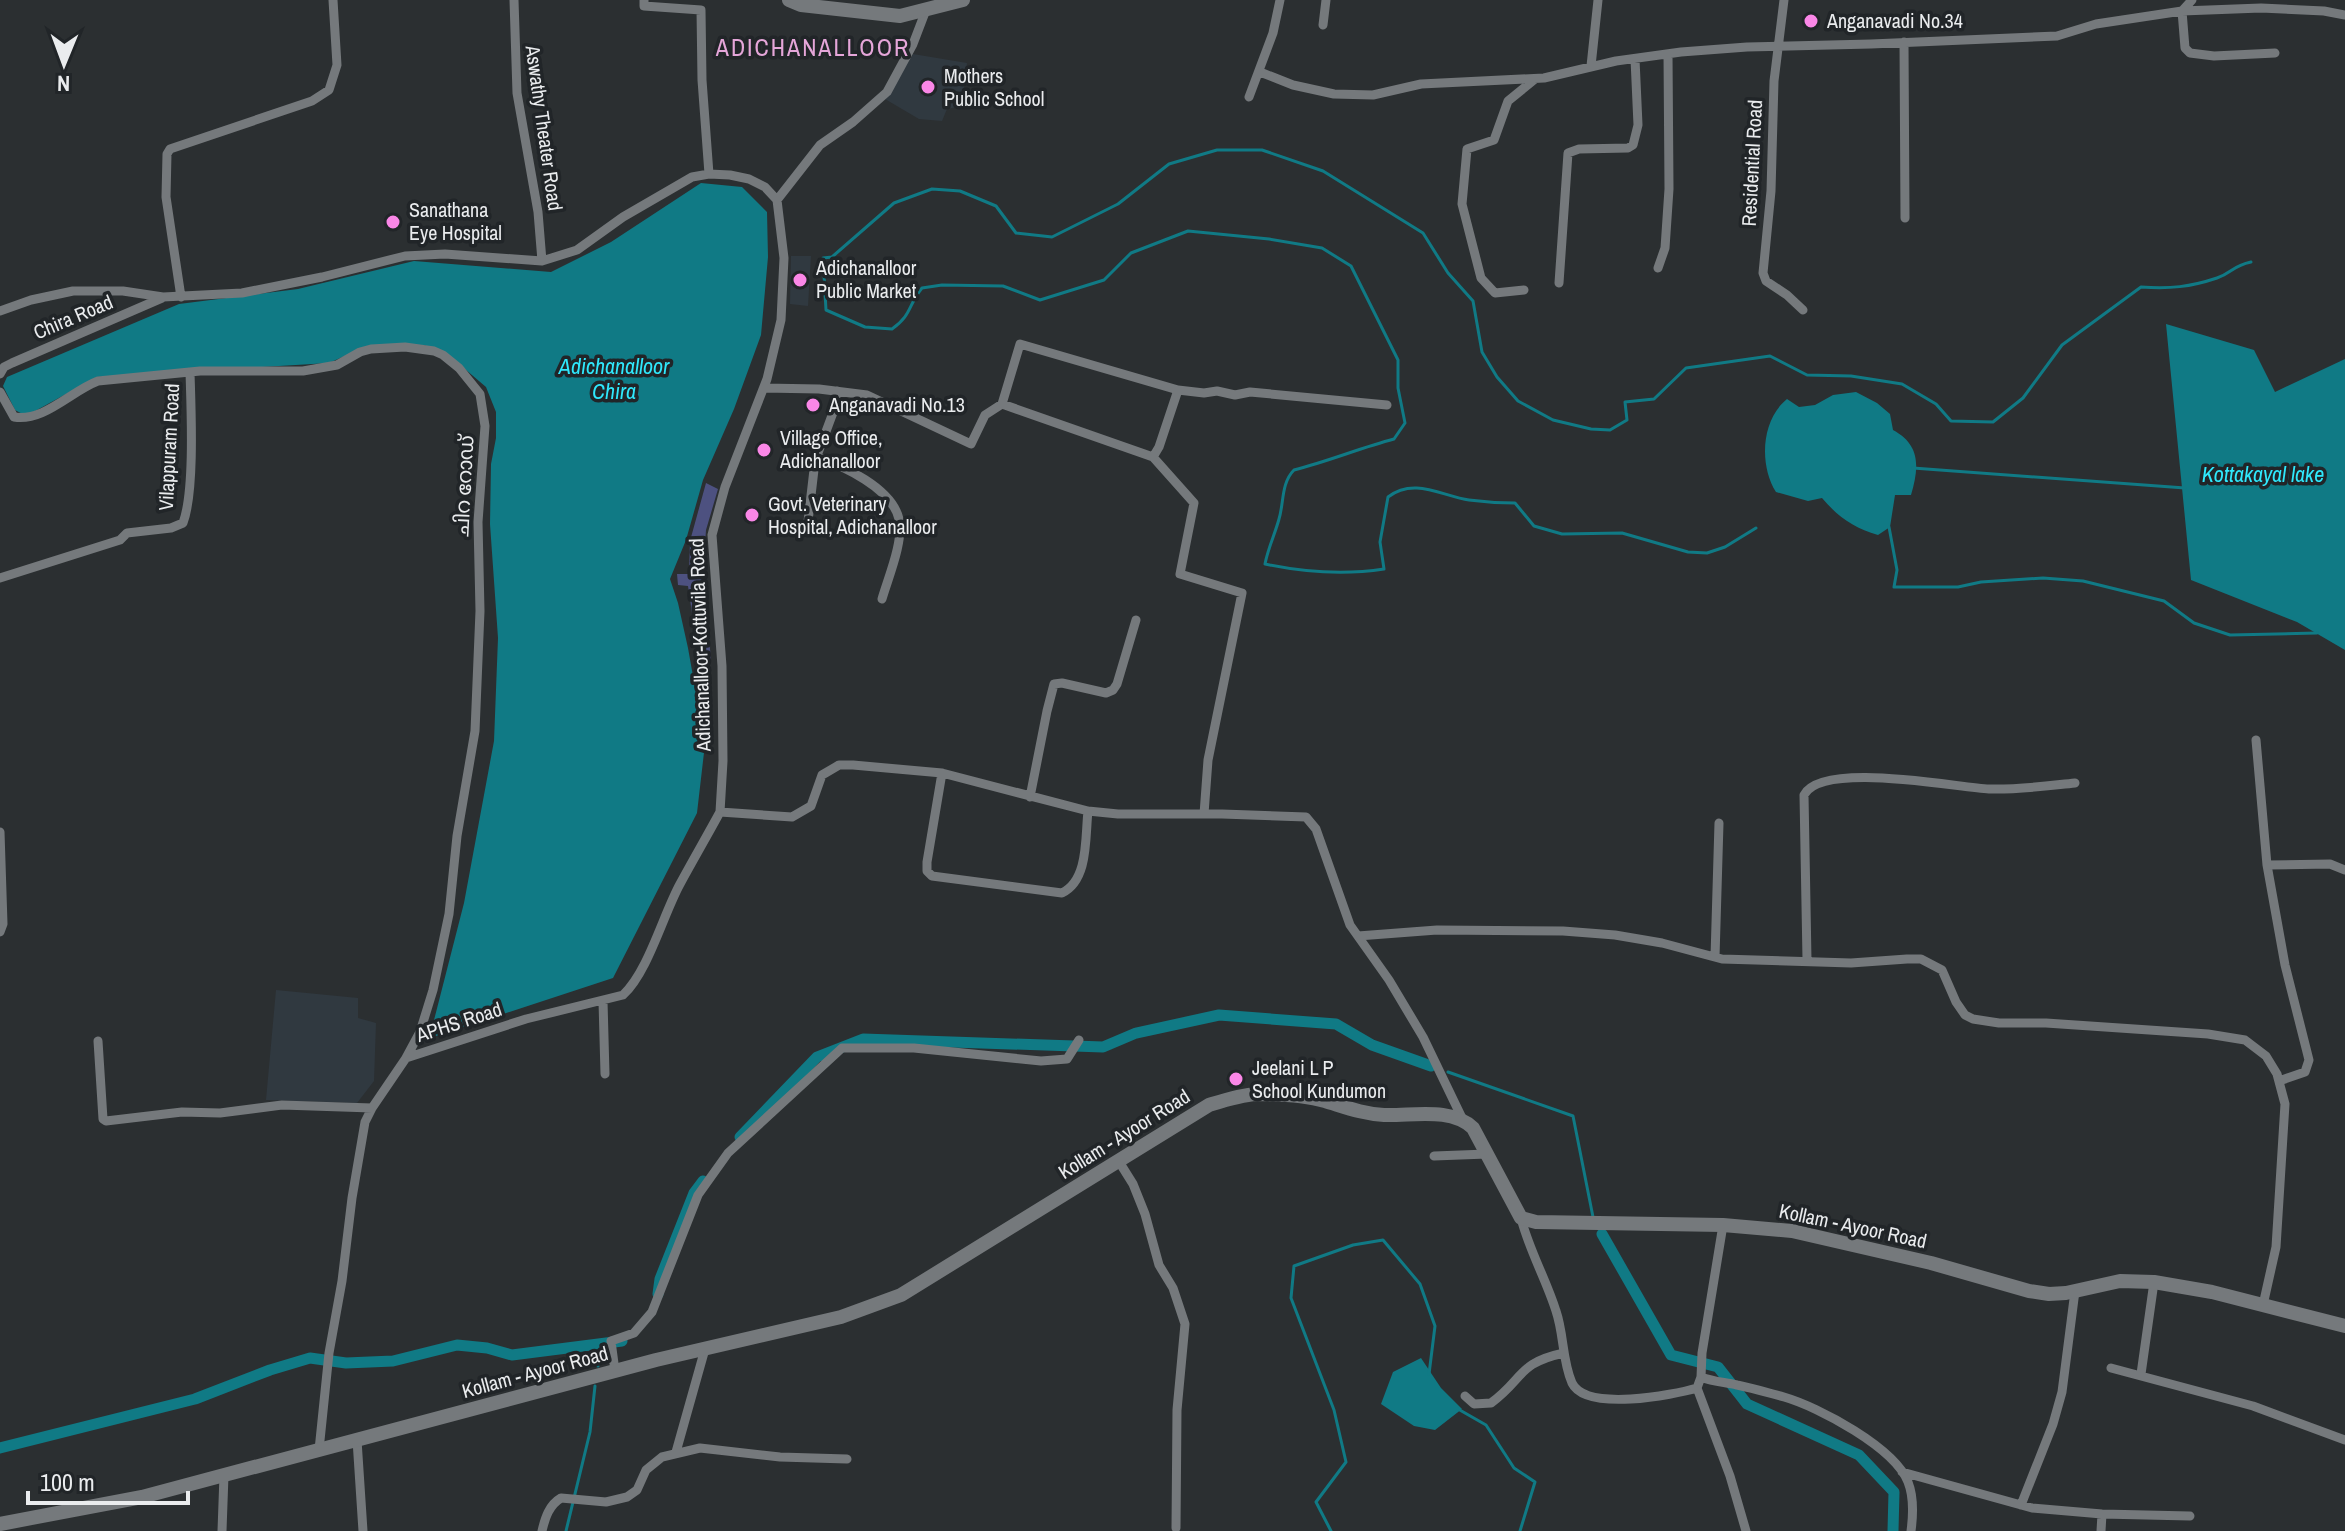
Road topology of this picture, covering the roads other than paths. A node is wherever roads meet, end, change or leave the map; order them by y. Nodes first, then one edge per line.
1 (333, 0) edge
2 (514, 0) edge
3 (644, 0) edge
4 (789, 0) edge
5 (963, 0) edge
6 (1280, 0) edge
7 (1326, 0) edge
8 (1598, 0) edge
9 (1784, 0) edge
10 (2192, 0) edge
11 (926, 10) junction
12 (2182, 11) junction
13 (2345, 15) edge
14 (1323, 25) dead end
15 (1904, 42) junction
16 (1780, 46) junction
17 (2275, 53) dead end
18 (1668, 54) junction
19 (1635, 59) junction
20 (1591, 66) junction
21 (1260, 72) junction
22 (1535, 79) junction
23 (1249, 97) dead end
24 (709, 174) junction
25 (777, 200) junction
26 (1905, 218) dead end
27 (542, 261) junction
28 (1658, 268) dead end
29 (1559, 283) dead end
30 (1524, 290) dead end
31 (163, 297) junction
32 (181, 297) junction
33 (1803, 310) dead end
34 (0, 311) edge
35 (190, 372) junction
36 (0, 374) edge
37 (764, 388) junction
38 (1178, 390) junction
39 (837, 391) junction
40 (0, 392) edge
41 (1002, 404) junction
42 (1387, 405) dead end
43 (816, 456) junction
44 (1153, 457) junction
45 (807, 530) dead end
46 (0, 578) edge
47 (882, 599) dead end
48 (1136, 620) dead end
49 (2256, 740) dead end
50 (942, 773) junction
51 (2075, 783) dead end
52 (1030, 797) junction
53 (1088, 811) junction
54 (720, 812) junction
55 (1204, 814) junction
56 (1719, 823) dead end
57 (0, 832) edge
58 (2267, 865) junction
59 (2345, 870) edge
60 (0, 932) edge
61 (1358, 936) junction
62 (1715, 957) junction
63 (1807, 960) junction
64 (603, 1001) junction
65 (1079, 1040) dead end
66 (98, 1041) dead end
67 (406, 1058) junction
68 (605, 1074) dead end
69 (2279, 1081) junction
70 (372, 1108) junction
71 (1462, 1118) junction
72 (1487, 1154) junction
73 (1434, 1156) dead end
74 (1118, 1160) junction
75 (1521, 1218) junction
76 (1723, 1225) junction
77 (2154, 1282) junction
78 (2075, 1291) junction
79 (2263, 1305) junction
80 (2345, 1326) edge
81 (705, 1349) junction
82 (1564, 1353) junction
83 (2111, 1368) dead end
84 (615, 1371) junction
85 (2141, 1374) junction
86 (1701, 1377) junction
87 (1697, 1388) junction
88 (1465, 1396) dead end
89 (357, 1440) junction
90 (2345, 1440) edge
91 (319, 1450) junction
92 (676, 1452) junction
93 (847, 1459) dead end
94 (1902, 1472) junction
95 (224, 1475) junction
96 (2021, 1505) junction
97 (2102, 1514) junction
98 (2190, 1516) dead end
99 (0, 1524) edge
100 (1176, 1528) dead end
101 (222, 1531) edge
102 (363, 1531) edge
103 (542, 1531) edge
104 (1746, 1531) edge
105 (1911, 1531) edge
106 (2101, 1531) edge

1 - 32 street
2 - 27 street, Aswathy Theater Road
3 - 24 street
4 - 11 main road
5 - 11 main road
6 - 21 street
7 - 14 street
8 - 20 street
9 - 16 street, Residential Road
10 - 12 street
11 - 25 street
12 - 13 street
12 - 15 street
12 - 17 street
15 - 16 street
15 - 26 street
16 - 18 street
16 - 33 street, Residential Road
18 - 19 street
18 - 28 street
19 - 20 street
19 - 29 street
20 - 22 street
21 - 22 street
21 - 23 street
22 - 30 street
24 - 25 street
24 - 27 street
25 - 37 street, Adichanalloor-Kottuvila Road
27 - 32 street
31 - 32 street
31 - 34 street
31 - 36 street, Chira Road
35 - 40 street, ചിറ റോഡ്
35 - 46 street, Vilappuram Road
35 - 67 street, ചിറ റോഡ്
37 - 39 street
37 - 54 street, Adichanalloor-Kottuvila Road
38 - 41 street
38 - 42 street
38 - 44 street
39 - 41 street
39 - 43 street
41 - 44 street
43 - 45 street
43 - 47 street
44 - 55 street
48 - 52 street
49 - 58 street
50 - 52 street
50 - 53 street
50 - 54 street
51 - 63 street
52 - 53 street
53 - 55 street
54 - 64 street, APHS Road
55 - 61 street
56 - 62 street
57 - 60 street
58 - 59 street
58 - 69 street
61 - 62 street
61 - 71 street
62 - 63 street
63 - 69 street
64 - 67 street, APHS Road
64 - 68 street
65 - 84 street
66 - 70 street
67 - 70 street, APHS Road
69 - 79 street
70 - 91 street, APHS Road
71 - 72 main road
71 - 74 main road, Kollam - Ayoor Road
72 - 73 street
72 - 75 main road
74 - 81 main road, Kollam - Ayoor Road
74 - 100 street
75 - 76 main road, Kollam - Ayoor Road
75 - 82 street
76 - 78 main road, Kollam - Ayoor Road
76 - 86 street
77 - 78 main road, Kollam - Ayoor Road
77 - 79 main road, Kollam - Ayoor Road
77 - 85 street
78 - 96 street
79 - 80 main road, Kollam - Ayoor Road
81 - 84 main road, Kollam - Ayoor Road
81 - 92 street
82 - 87 street
82 - 88 street
83 - 85 street
84 - 89 main road, Kollam - Ayoor Road
85 - 90 street
86 - 87 street
86 - 94 street
87 - 104 street
89 - 91 main road, Kollam - Ayoor Road
89 - 102 street
91 - 95 main road, Kollam - Ayoor Road
92 - 93 street
92 - 103 street
94 - 96 street
94 - 105 street
95 - 99 main road, Kollam - Ayoor Road
95 - 101 street
96 - 97 street
97 - 98 street
97 - 106 street

